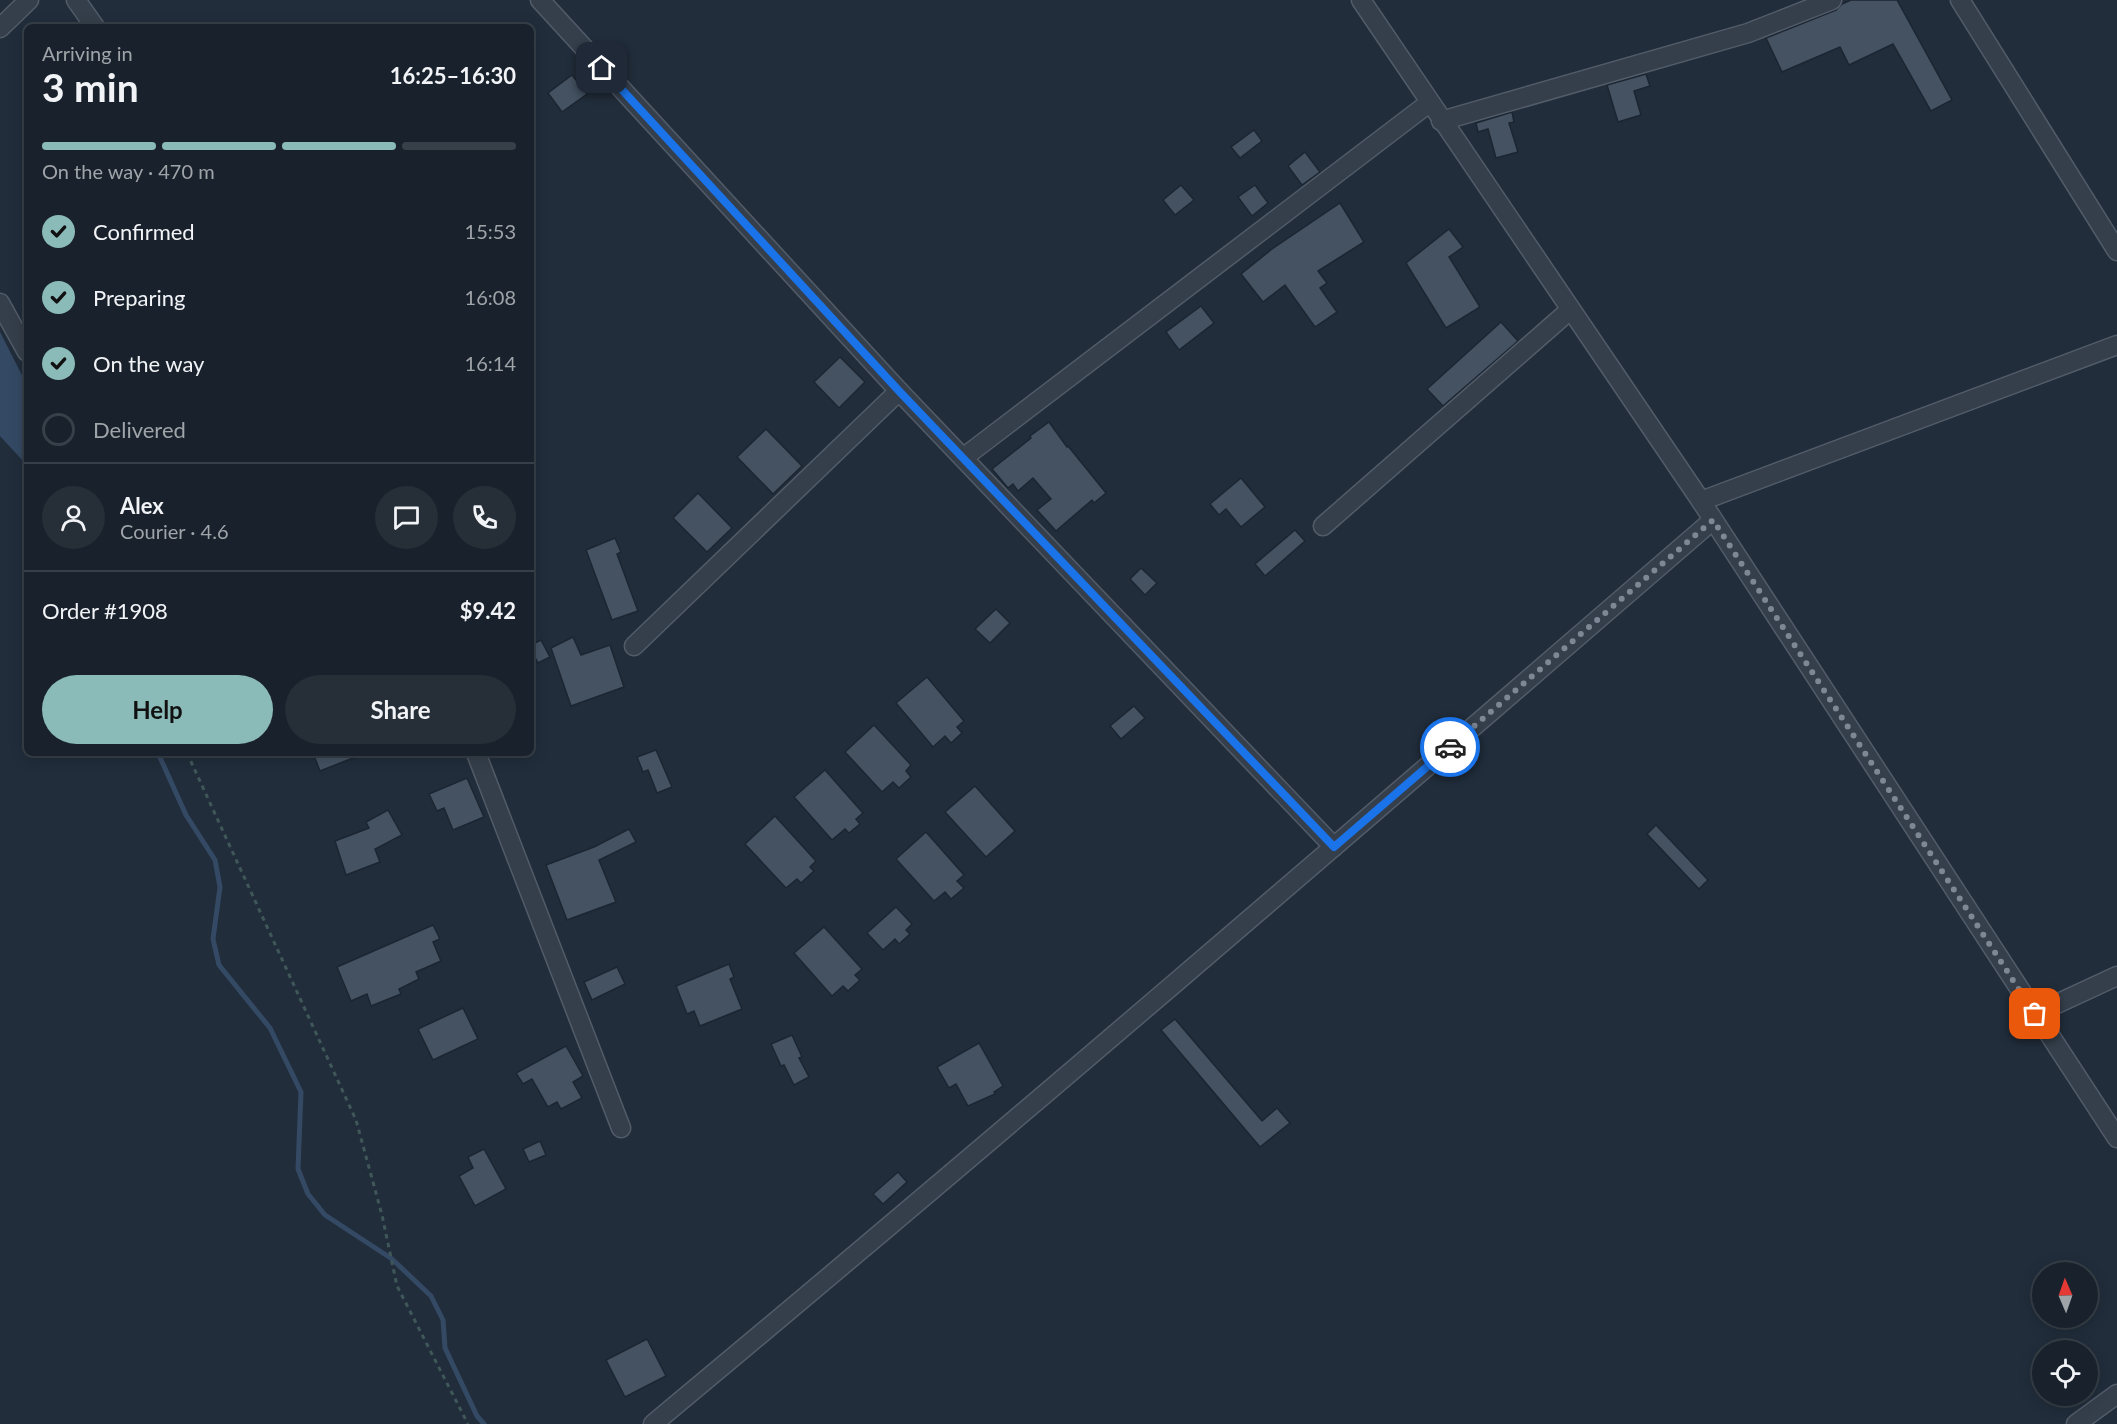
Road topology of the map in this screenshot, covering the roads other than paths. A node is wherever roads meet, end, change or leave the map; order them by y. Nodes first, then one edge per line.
1 (29, 0) edge
2 (76, 0) edge
3 (540, 0) edge
4 (1361, 0) edge
5 (1832, 0) edge
6 (1960, 0) edge
7 (93, 24) edge
8 (0, 28) edge
9 (1429, 103) junction
10 (1441, 121) junction
11 (2117, 251) edge
12 (0, 303) edge
13 (1570, 310) junction
14 (2117, 345) edge
15 (24, 347) edge
16 (899, 391) junction
17 (963, 458) junction
18 (1701, 501) junction
19 (1713, 520) junction
20 (1323, 526) dead end
21 (634, 646) dead end
22 (477, 756) edge
23 (1334, 847) junction
24 (2117, 976) edge
25 (2035, 1014) junction
26 (621, 1128) dead end
27 (2117, 1138) edge
28 (2117, 1394) edge
29 (653, 1424) edge
30 (2076, 1424) edge

1 - 8 street
2 - 7 street
3 - 16 street
4 - 9 street
5 - 10 street
6 - 11 street
9 - 10 street
9 - 17 street
10 - 13 street
12 - 15 street
13 - 18 street
13 - 20 street
14 - 18 street
16 - 17 street
16 - 21 street
17 - 23 street
18 - 19 street
19 - 23 street
19 - 25 street
22 - 26 street
23 - 29 street
24 - 25 street
25 - 27 street
28 - 30 street

